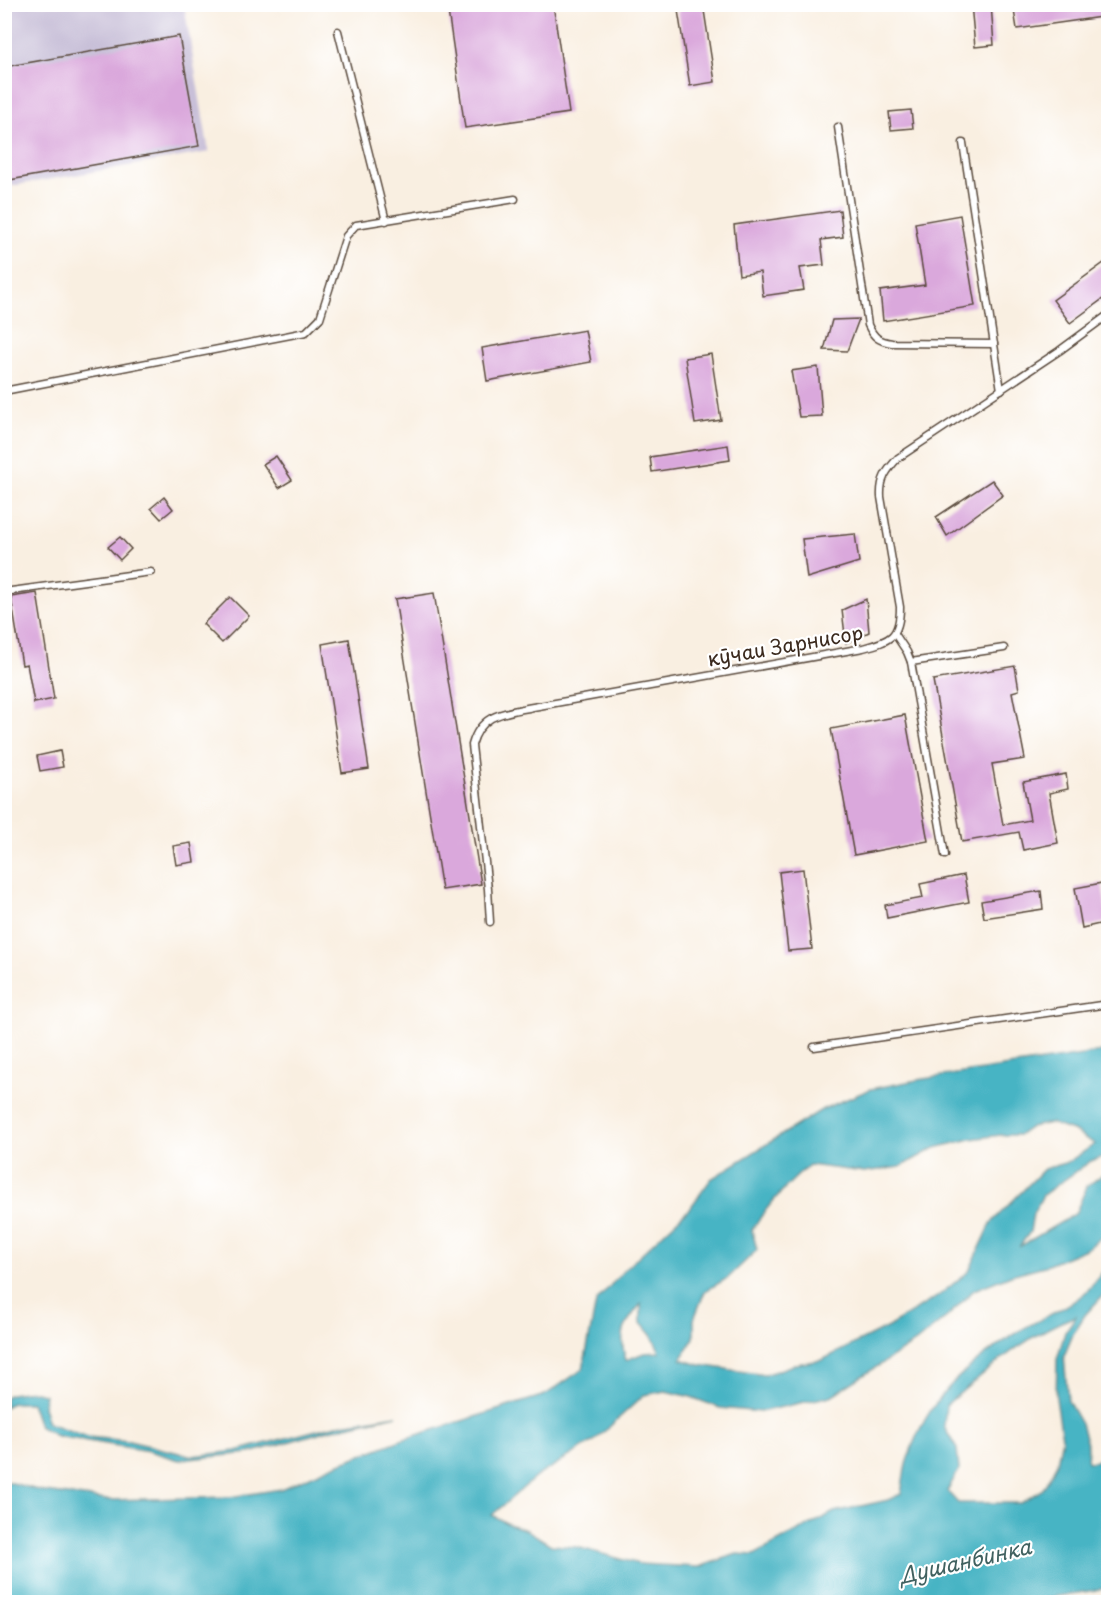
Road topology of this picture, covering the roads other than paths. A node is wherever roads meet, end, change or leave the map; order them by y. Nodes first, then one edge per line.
1 (338, 31) dead end
2 (838, 127) dead end
3 (963, 142) dead end
4 (515, 199) dead end
5 (386, 221) junction
6 (1108, 315) edge
7 (994, 344) junction
8 (1001, 390) junction
9 (4, 391) edge
10 (151, 572) dead end
11 (4, 592) edge
12 (895, 634) junction
13 (1004, 648) dead end
14 (910, 662) junction
15 (945, 855) dead end
16 (490, 922) dead end
17 (1108, 1004) edge
18 (814, 1047) dead end

1 - 5 lane
2 - 7 lane
3 - 7 lane
4 - 5 lane
5 - 9 lane
6 - 8 lane
7 - 8 lane
8 - 12 lane
10 - 11 lane
12 - 14 lane
12 - 16 lane, кӯчаи Зарнисор
13 - 14 lane
14 - 15 lane
17 - 18 lane

